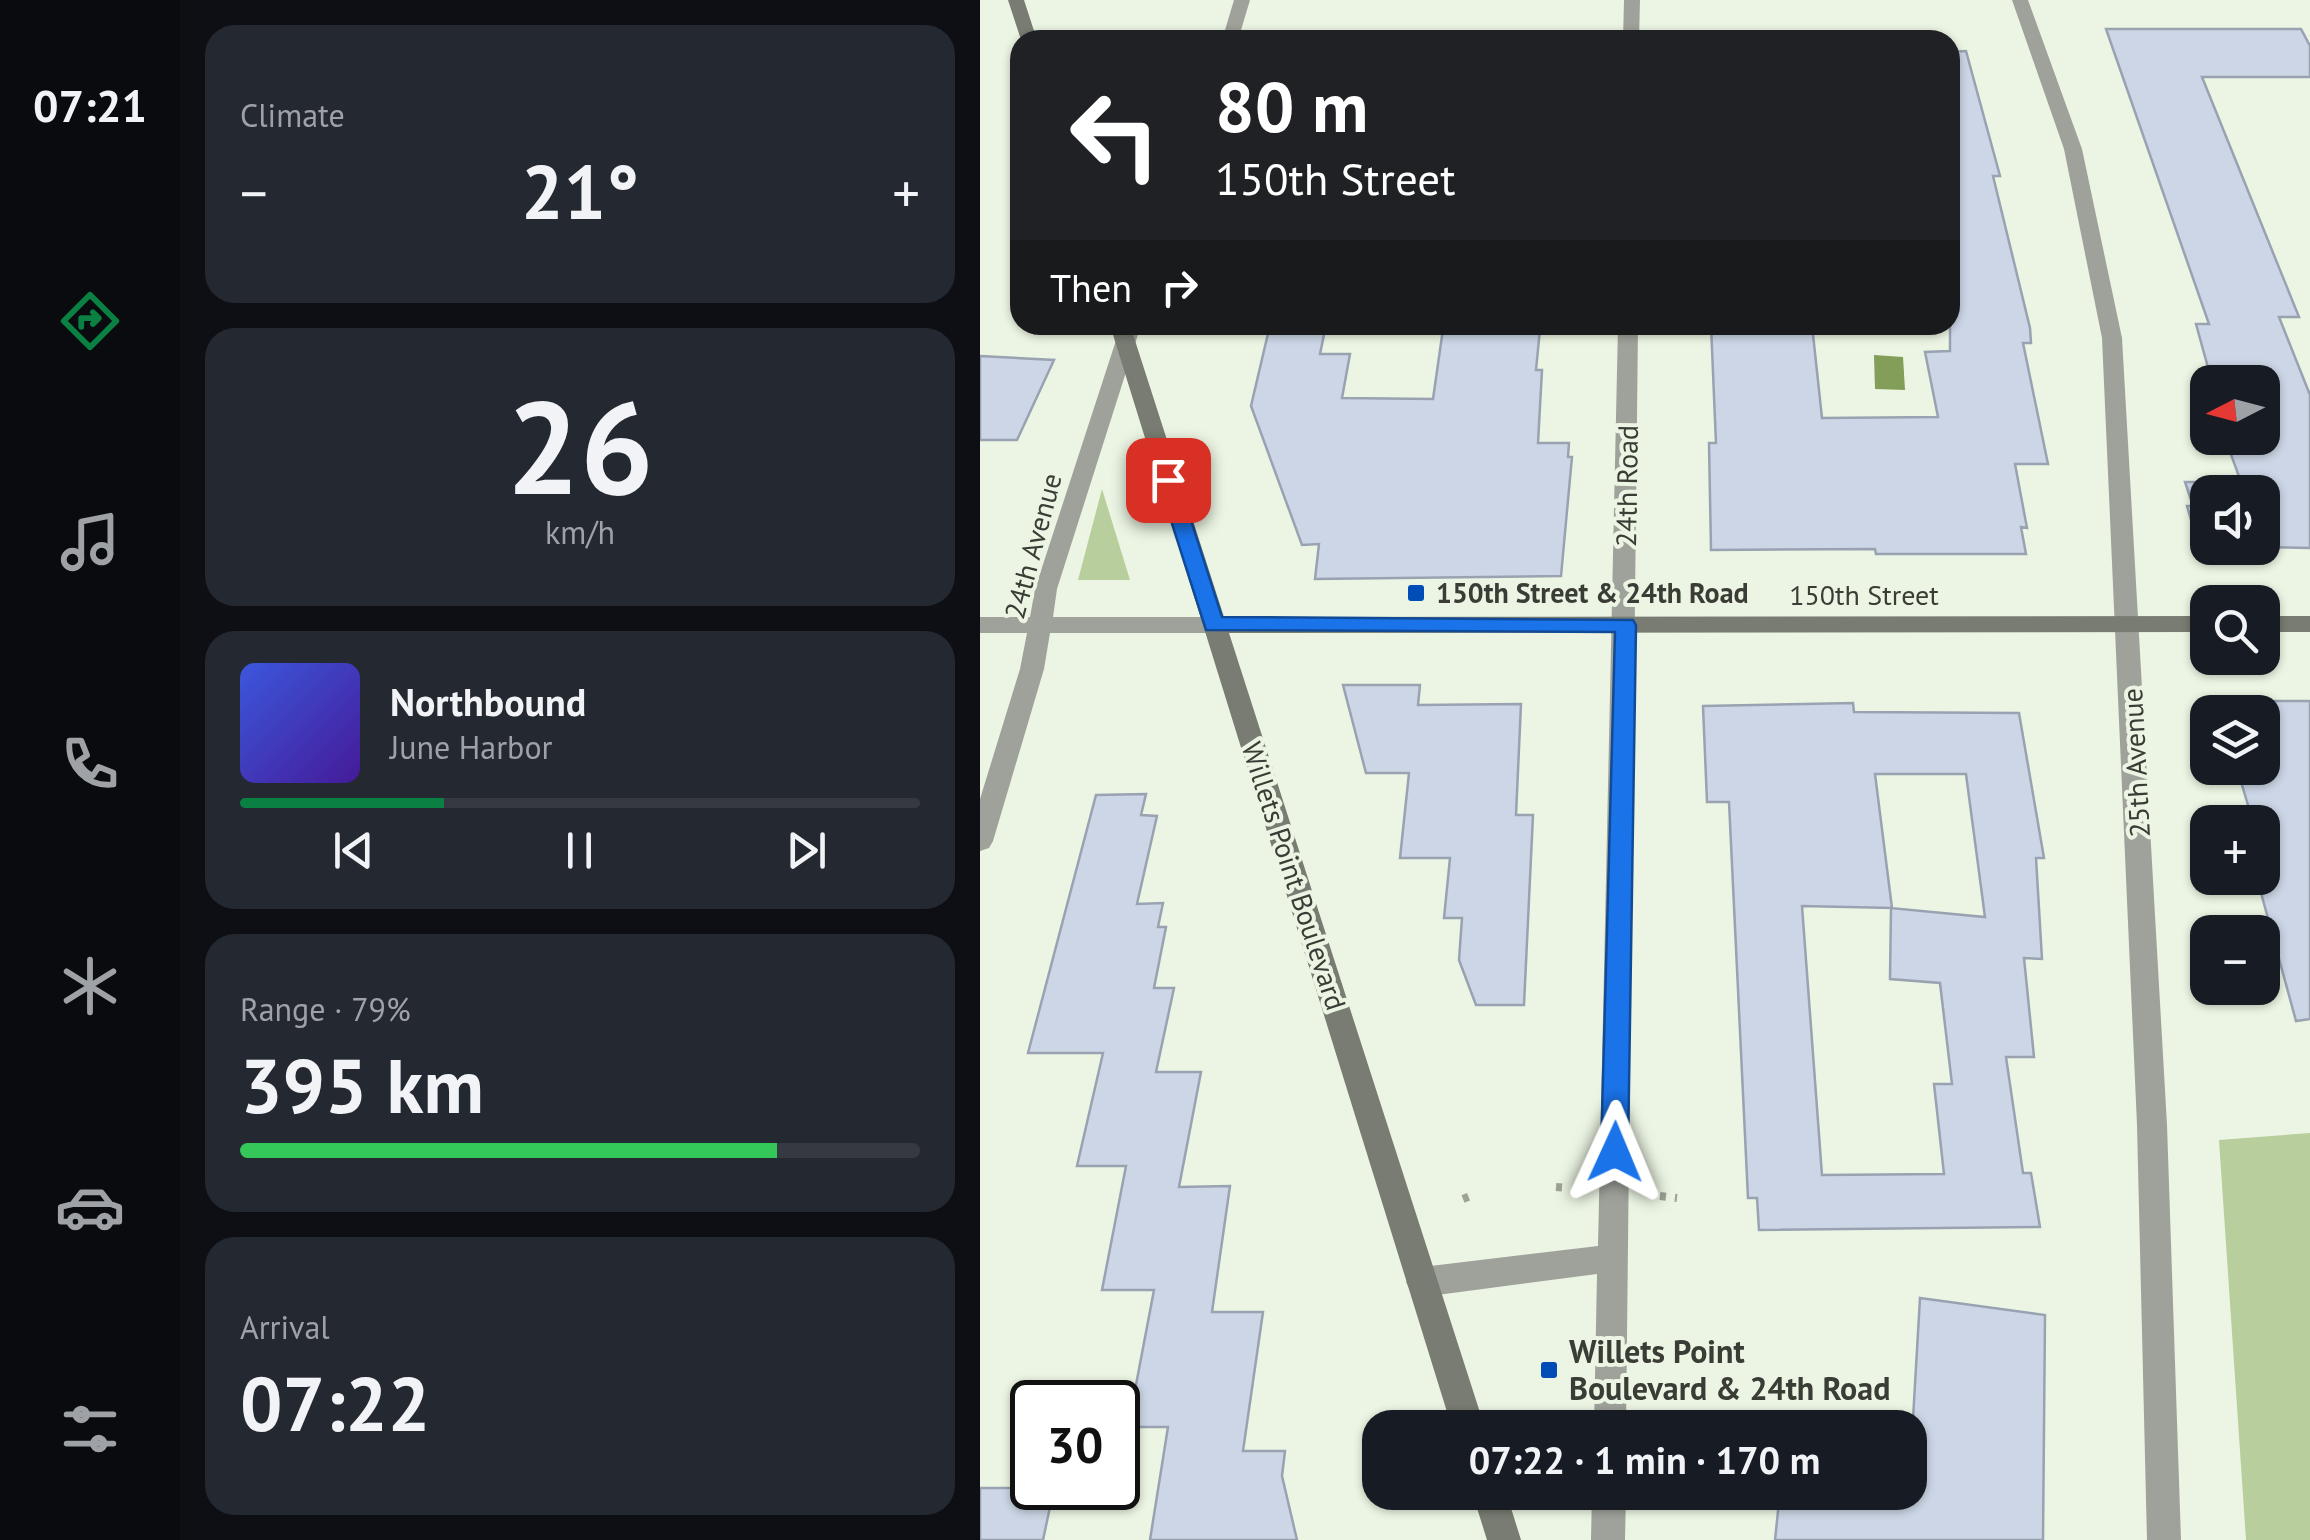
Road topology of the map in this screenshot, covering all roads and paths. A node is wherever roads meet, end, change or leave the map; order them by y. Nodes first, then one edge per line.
1 (1016, 0) edge
2 (1242, 0) edge
3 (1632, 0) edge
4 (2020, 0) edge
5 (1026, 30) edge
6 (1233, 30) edge
7 (1631, 30) edge
8 (1123, 335) edge
9 (1127, 335) edge
10 (1628, 335) edge
11 (980, 624) edge
12 (1042, 624) junction
13 (2129, 624) junction
14 (2190, 624) edge
15 (2280, 624) edge
16 (2310, 624) edge
17 (1214, 625) junction
18 (1626, 625) junction
19 (980, 841) edge
20 (1556, 1187) dead end
21 (1569, 1188) dead end
22 (1475, 1194) dead end
23 (1660, 1196) dead end
24 (1677, 1198) dead end
25 (1463, 1199) dead end
26 (1613, 1258) junction
27 (1422, 1282) junction
28 (1462, 1410) edge
29 (1610, 1410) edge
30 (1495, 1510) edge
31 (1608, 1510) edge
32 (1504, 1540) edge
33 (1608, 1540) edge
34 (2164, 1540) edge

1 - 5 street
2 - 6 street
3 - 7 street
4 - 13 street, 25th Avenue
8 - 12 street, 24th Avenue
9 - 17 street, Willets Point Boulevard
10 - 18 street, 24th Road
11 - 12 street, 150th Street
12 - 17 street, 150th Street
12 - 19 street, 24th Avenue
13 - 14 street, 150th Street
13 - 18 street, 150th Street
13 - 34 street, 25th Avenue
15 - 16 street
17 - 18 street, 150th Street
17 - 27 street, Willets Point Boulevard
18 - 26 street, 24th Road
20 - 21 path
22 - 25 path
23 - 24 path
26 - 27 street
26 - 29 street, 24th Road
27 - 28 street, Willets Point Boulevard
30 - 32 street
31 - 33 street

